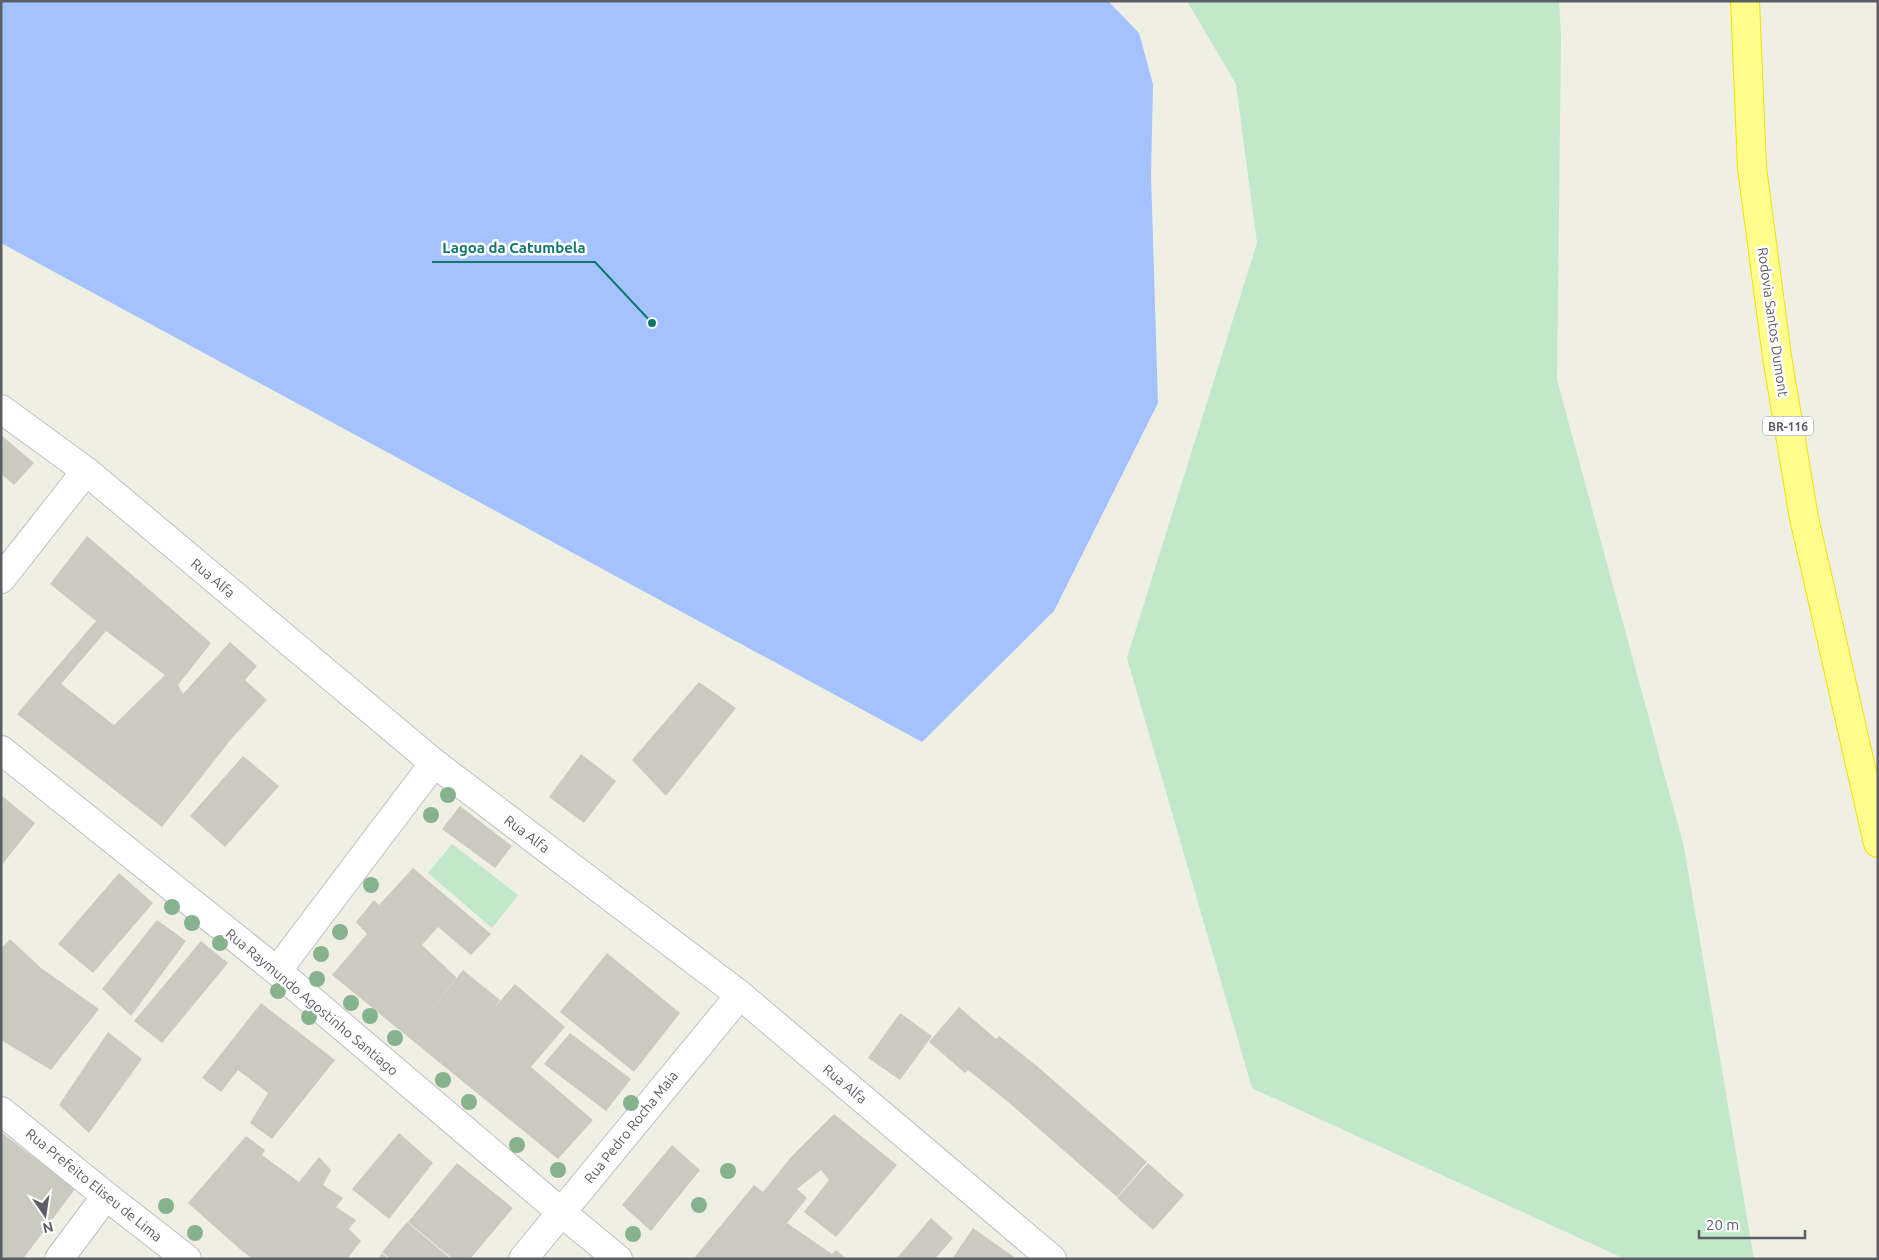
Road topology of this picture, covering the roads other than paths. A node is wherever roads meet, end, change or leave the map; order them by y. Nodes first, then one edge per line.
1 (1745, 1) edge
2 (1, 409) edge
3 (86, 471) junction
4 (1, 579) edge
5 (1, 750) edge
6 (434, 763) junction
7 (1878, 843) edge
8 (277, 971) junction
9 (740, 995) junction
10 (1, 1110) edge
11 (106, 1196) junction
12 (561, 1212) junction
13 (59, 1259) edge
14 (187, 1259) edge
15 (523, 1259) edge
16 (618, 1259) edge
17 (1052, 1259) edge

1 - 7 highway, Rodovia Santos Dumont / BR-116
2 - 3 street, Rua Alfa
3 - 4 street
3 - 6 street, Rua Alfa
5 - 8 street, Rua Raymundo Agostinho Santiago
6 - 8 street
6 - 9 street, Rua Alfa
8 - 12 street, Rua Raymundo Agostinho Santiago
9 - 12 street, Rua Pedro Rocha Maia
9 - 17 street, Rua Alfa
10 - 11 street, Rua Prefeito Eliseu de Lima
11 - 13 street
11 - 14 street, Rua Prefeito Eliseu de Lima
12 - 15 street, Rua Pedro Rocha Maia
12 - 16 street, Rua Raymundo Agostinho Santiago

